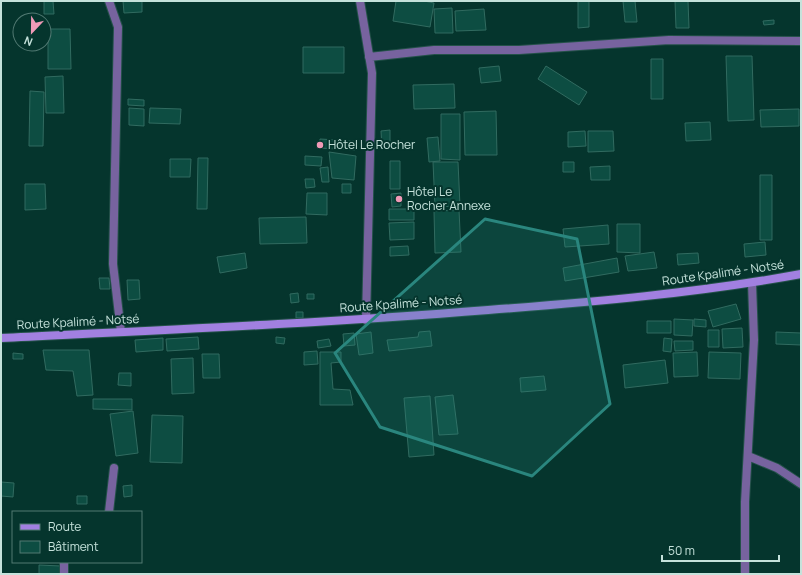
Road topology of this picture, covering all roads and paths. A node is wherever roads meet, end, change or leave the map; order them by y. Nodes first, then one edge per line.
1 (109, 1) edge
2 (360, 1) edge
3 (801, 41) edge
4 (369, 57) junction
5 (801, 274) edge
6 (752, 283) junction
7 (366, 320) junction
8 (121, 332) junction
9 (1, 338) edge
10 (748, 456) junction
11 (114, 468) dead end
12 (801, 484) edge
13 (109, 511) edge
14 (64, 563) edge
15 (64, 574) edge
16 (746, 574) edge

1 - 8 street
2 - 4 street
3 - 4 street
4 - 7 street
5 - 6 main road, Route Kpalimé - Notsé
6 - 7 main road, Route Kpalimé - Notsé
6 - 10 street
7 - 8 main road, Route Kpalimé - Notsé
8 - 9 main road, Route Kpalimé - Notsé
10 - 12 street
10 - 16 street
11 - 13 street
14 - 15 street

